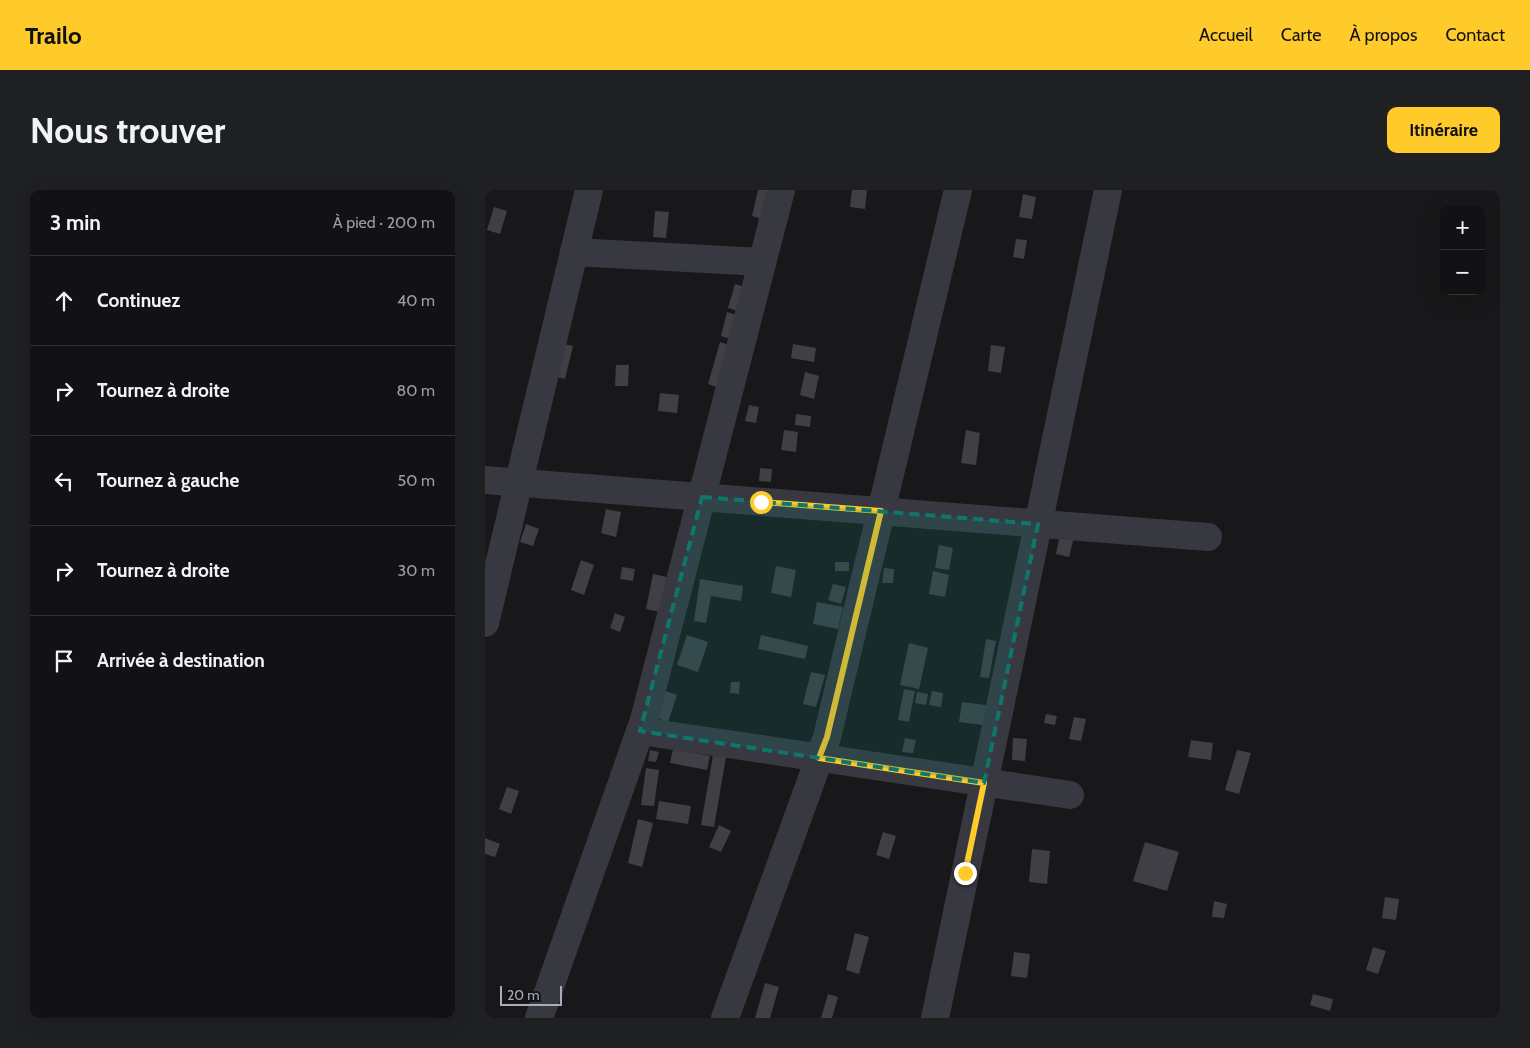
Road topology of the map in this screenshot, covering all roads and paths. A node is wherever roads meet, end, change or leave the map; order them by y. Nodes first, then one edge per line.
1 (589, 190) edge
2 (781, 190) edge
3 (958, 190) edge
4 (1108, 190) edge
5 (574, 252) junction
6 (762, 262) junction
7 (485, 480) edge
8 (519, 483) junction
9 (701, 497) junction
10 (881, 511) junction
11 (1038, 524) junction
12 (1208, 537) dead end
13 (485, 623) edge
14 (640, 731) junction
15 (819, 758) junction
16 (984, 783) junction
17 (1070, 796) dead end
18 (539, 1018) edge
19 (725, 1018) edge
20 (935, 1018) edge

1 - 5 street
2 - 6 street
3 - 10 street
4 - 11 street
5 - 6 street
5 - 8 street
6 - 9 street
7 - 8 street
8 - 9 street
8 - 13 street
9 - 10 street
9 - 14 street
10 - 11 street
10 - 15 street
11 - 12 street
11 - 16 street
14 - 15 street
14 - 18 street
15 - 16 street
15 - 19 street
16 - 17 street
16 - 20 street

